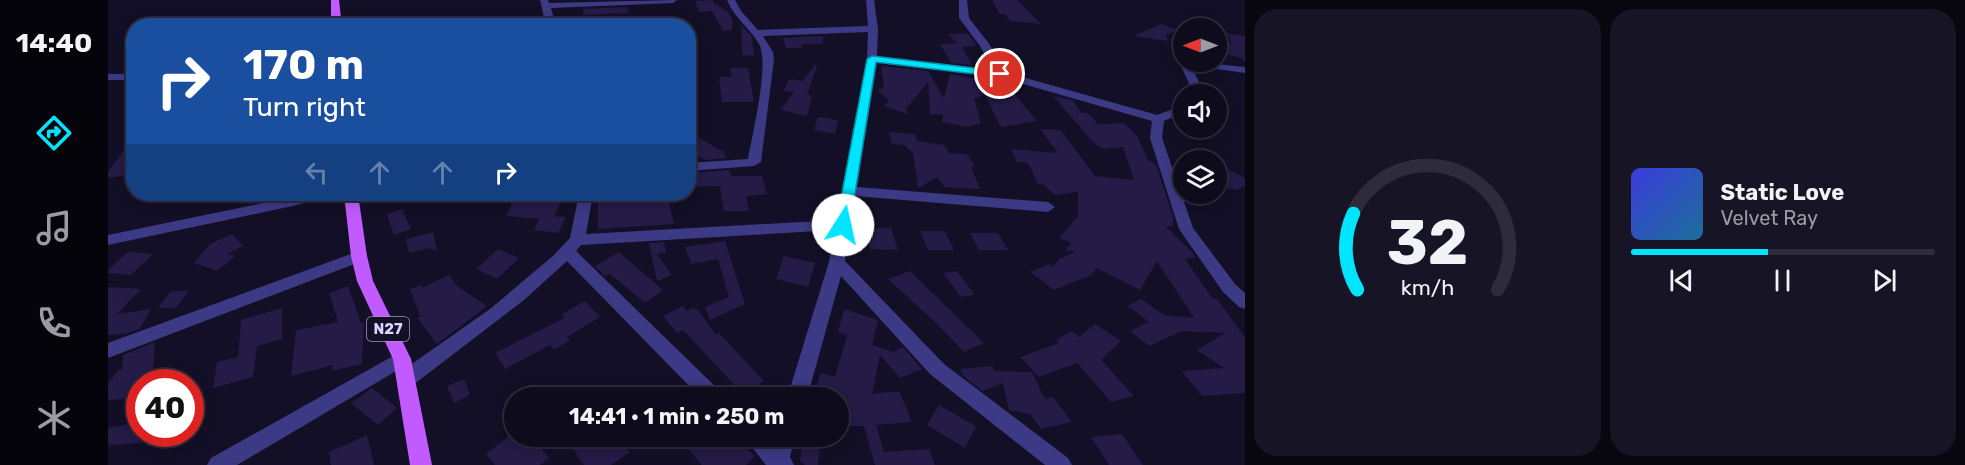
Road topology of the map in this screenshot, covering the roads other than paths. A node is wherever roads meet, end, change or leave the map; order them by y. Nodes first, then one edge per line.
1 (335, 0) edge
2 (673, 0) edge
3 (731, 0) edge
4 (870, 0) edge
5 (963, 0) edge
6 (544, 3) edge
7 (336, 18) edge
8 (549, 18) edge
9 (873, 29) junction
10 (758, 33) junction
11 (872, 59) junction
12 (1245, 70) edge
13 (1000, 74) junction
14 (108, 77) edge
15 (126, 77) edge
16 (1194, 84) edge
17 (1173, 113) edge
18 (1158, 119) junction
19 (696, 166) edge
20 (849, 191) junction
21 (294, 201) edge
22 (352, 201) edge
23 (583, 201) edge
24 (1048, 207) dead end
25 (843, 225) junction
26 (108, 240) edge
27 (572, 246) junction
28 (359, 256) junction
29 (837, 262) junction
30 (1245, 303) edge
31 (108, 351) edge
32 (402, 360) junction
33 (406, 379) junction
34 (704, 387) edge
35 (800, 387) edge
36 (763, 447) edge
37 (783, 447) edge
38 (779, 464) edge
39 (218, 465) edge
40 (421, 465) edge
41 (1060, 465) edge

1 - 7 main road
2 - 6 street
3 - 10 street
4 - 9 street
5 - 13 street
6 - 8 street
9 - 10 street
9 - 11 street
10 - 19 street
11 - 13 street
11 - 20 street
12 - 16 street
13 - 18 street
14 - 15 street
17 - 18 street
18 - 30 street
20 - 24 street
20 - 25 street
21 - 26 street
22 - 28 main road, N27
23 - 27 street
25 - 27 street
25 - 29 street
27 - 33 street
27 - 34 street
28 - 31 street
28 - 32 main road, N27
29 - 35 street
29 - 41 street
32 - 33 main road, N27
32 - 39 street
33 - 40 main road, N27
36 - 38 street
37 - 38 street

